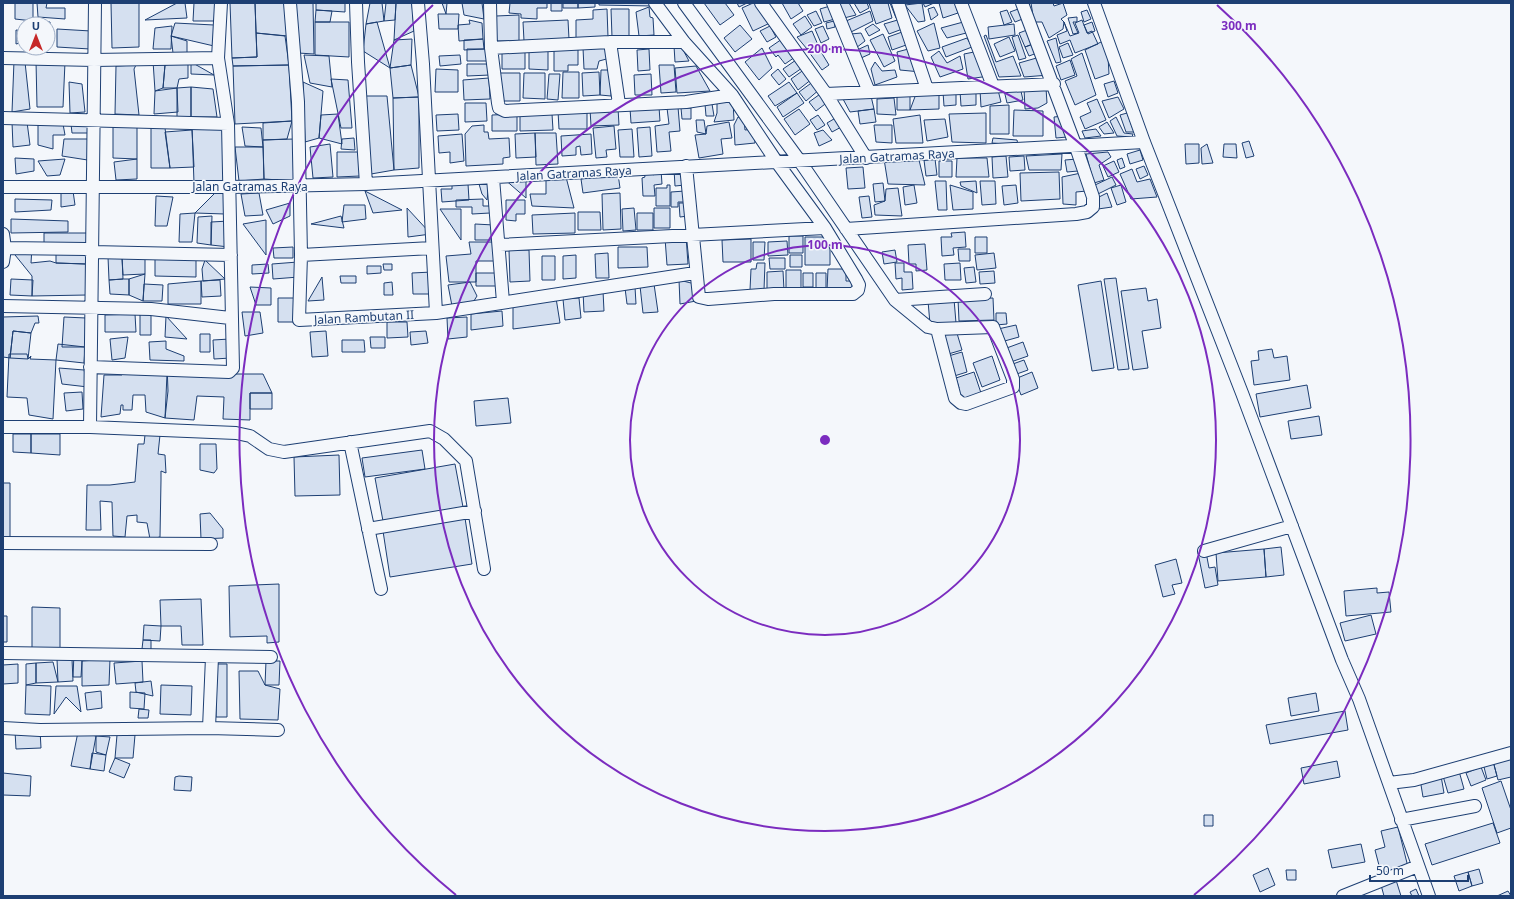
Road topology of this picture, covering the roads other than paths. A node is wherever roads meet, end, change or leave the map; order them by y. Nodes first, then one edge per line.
1 (95, 3) edge
2 (221, 3) edge
3 (290, 3) edge
4 (356, 3) edge
5 (418, 3) edge
6 (490, 3) edge
7 (655, 3) edge
8 (684, 3) edge
9 (761, 3) edge
10 (833, 3) edge
11 (898, 3) edge
12 (961, 3) edge
13 (1022, 3) edge
14 (1094, 3) edge
15 (610, 42) junction
16 (684, 42) junction
17 (491, 48) junction
18 (3, 58) edge
19 (218, 58) junction
20 (94, 60) junction
21 (1054, 84) junction
22 (993, 86) junction
23 (927, 89) junction
24 (869, 92) junction
25 (826, 94) junction
26 (732, 95) junction
27 (619, 104) junction
28 (3, 118) edge
29 (94, 120) junction
30 (228, 124) junction
31 (1144, 142) junction
32 (1076, 147) junction
33 (866, 158) junction
34 (799, 160) junction
35 (776, 161) junction
36 (686, 166) junction
37 (493, 178) junction
38 (428, 181) junction
39 (366, 184) junction
40 (93, 186) junction
41 (3, 187) edge
42 (229, 187) junction
43 (299, 187) junction
44 (825, 228) junction
45 (846, 229) junction
46 (3, 234) edge
47 (693, 234) junction
48 (500, 244) junction
49 (5, 248) junction
50 (432, 248) junction
51 (92, 252) junction
52 (231, 255) junction
53 (300, 255) junction
54 (3, 262) edge
55 (695, 274) junction
56 (985, 294) dead end
57 (895, 300) junction
58 (503, 302) junction
59 (3, 306) edge
60 (92, 308) junction
61 (436, 314) junction
62 (230, 318) junction
63 (937, 329) junction
64 (90, 367) junction
65 (3, 427) edge
66 (90, 427) junction
67 (350, 442) junction
68 (475, 511) junction
69 (1292, 526) junction
70 (368, 529) junction
71 (3, 543) edge
72 (211, 544) dead end
73 (1204, 551) dead end
74 (484, 569) dead end
75 (380, 589) dead end
76 (3, 653) edge
77 (212, 657) junction
78 (271, 657) dead end
79 (3, 728) edge
80 (209, 728) junction
81 (278, 730) dead end
82 (1511, 753) edge
83 (1389, 783) junction
84 (1475, 806) dead end
85 (1401, 820) junction
86 (1418, 866) junction
87 (1343, 896) edge
88 (1429, 896) edge

1 - 20 street
2 - 19 street
3 - 43 street, Jalan Rambutan II
4 - 39 street
5 - 38 street
6 - 17 street
7 - 16 street
8 - 34 street
9 - 25 street
10 - 24 street
11 - 23 street
12 - 22 street
13 - 21 street
14 - 31 street
15 - 16 street
15 - 17 street
15 - 27 street
16 - 26 street
17 - 27 street
18 - 20 street
19 - 20 street
19 - 30 street
20 - 29 street
21 - 22 street
21 - 32 street
22 - 23 street
23 - 24 street
24 - 25 street
25 - 33 street
26 - 27 street
26 - 35 street
28 - 29 street
29 - 30 street
29 - 40 street
30 - 42 street
31 - 32 street, Jalan Gatramas Raya
31 - 69 street
32 - 33 street, Jalan Gatramas Raya
32 - 45 street
33 - 34 street, Jalan Gatramas Raya
34 - 35 street, Jalan Gatramas Raya
34 - 45 street
35 - 36 street, Jalan Gatramas Raya
35 - 44 street
36 - 37 street, Jalan Gatramas Raya
36 - 47 street
37 - 38 street, Jalan Gatramas Raya
37 - 48 street
38 - 39 street, Jalan Gatramas Raya
38 - 50 street
39 - 43 street, Jalan Gatramas Raya
40 - 41 street, Jalan Gatramas Raya
40 - 42 street, Jalan Gatramas Raya
40 - 51 street
42 - 43 street, Jalan Gatramas Raya
42 - 52 street
43 - 53 street, Jalan Rambutan II
44 - 47 street
44 - 55 street
45 - 57 street
46 - 49 street
47 - 48 street
47 - 55 street
48 - 58 street
49 - 51 street
49 - 54 street
50 - 53 street
50 - 61 street
51 - 52 street
51 - 60 street
52 - 62 street
53 - 61 street, Jalan Rambutan II
55 - 58 street, Jalan Rambutan II
56 - 57 street
57 - 63 street
58 - 61 street, Jalan Rambutan II
59 - 60 street
60 - 62 street
60 - 64 street
62 - 64 street
63 - 63 street
64 - 66 street
65 - 66 street
66 - 67 street
67 - 68 street
67 - 70 street
68 - 70 street
68 - 74 street
69 - 73 street
69 - 83 street
70 - 75 street
71 - 72 street
76 - 77 street
77 - 78 street
77 - 80 street
79 - 80 street
80 - 81 street
82 - 83 street
83 - 85 street
84 - 85 street
85 - 86 street
86 - 87 street
86 - 88 street

